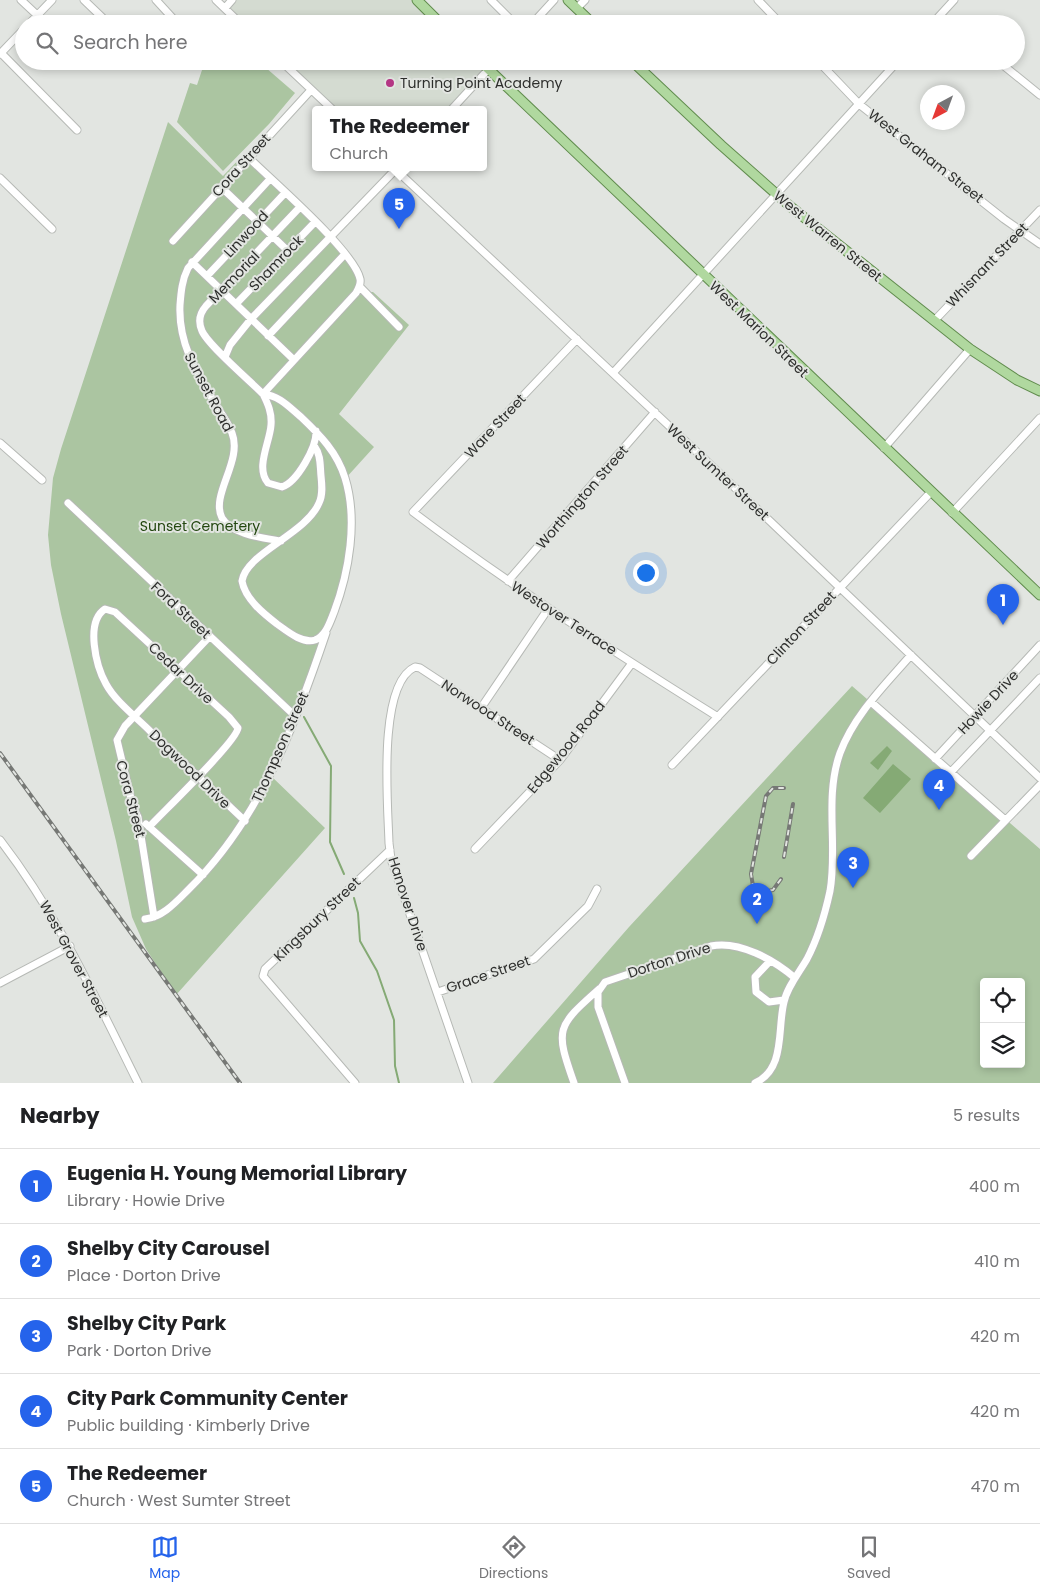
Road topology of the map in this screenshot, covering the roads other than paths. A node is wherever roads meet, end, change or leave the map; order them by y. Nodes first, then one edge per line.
1 (21, 0) edge
2 (52, 0) edge
3 (84, 0) edge
4 (156, 0) edge
5 (216, 0) edge
6 (232, 0) edge
7 (416, 0) edge
8 (490, 0) edge
9 (554, 0) edge
10 (568, 0) edge
11 (584, 0) edge
12 (758, 0) edge
13 (954, 0) edge
14 (224, 8) junction
15 (577, 8) junction
16 (37, 15) joint
17 (100, 15) edge
18 (170, 15) edge
19 (231, 15) edge
20 (432, 15) edge
21 (506, 15) edge
22 (540, 15) edge
23 (584, 15) edge
24 (772, 15) edge
25 (941, 15) edge
26 (15, 38) edge
27 (0, 53) edge
28 (15, 68) edge
29 (17, 70) edge
30 (290, 70) edge
31 (488, 70) edge
32 (490, 70) edge
33 (642, 70) edge
34 (827, 70) edge
35 (890, 70) edge
36 (1009, 70) edge
37 (311, 90) junction
38 (1040, 95) edge
39 (859, 104) junction
40 (329, 106) edge
41 (454, 106) edge
42 (77, 130) dead end
43 (248, 157) junction
44 (393, 171) edge
45 (399, 171) edge
46 (0, 178) edge
47 (270, 179) junction
48 (222, 187) junction
49 (285, 193) junction
50 (776, 194) junction
51 (243, 207) junction
52 (300, 207) junction
53 (1040, 210) edge
54 (258, 222) junction
55 (315, 222) junction
56 (52, 229) dead end
57 (1020, 231) junction
58 (273, 236) junction
59 (330, 236) junction
60 (173, 241) dead end
61 (1040, 244) edge
62 (288, 251) junction
63 (345, 254) junction
64 (192, 262) junction
65 (207, 276) junction
66 (703, 276) junction
67 (360, 287) junction
68 (222, 290) junction
69 (236, 304) junction
70 (251, 319) junction
71 (934, 321) junction
72 (399, 327) dead end
73 (268, 336) junction
74 (577, 339) junction
75 (970, 349) junction
76 (225, 357) junction
77 (293, 359) junction
78 (613, 373) junction
79 (1039, 389) edge
80 (263, 394) junction
81 (655, 412) junction
82 (1040, 418) edge
83 (316, 431) junction
84 (0, 443) edge
85 (315, 447) junction
86 (884, 448) junction
87 (42, 480) dead end
88 (930, 492) junction
89 (68, 503) dead end
90 (413, 512) joint
91 (952, 512) junction
92 (281, 541) junction
93 (508, 581) junction
94 (840, 588) junction
95 (1040, 595) edge
96 (548, 609) junction
97 (330, 623) junction
98 (210, 636) junction
99 (1040, 645) edge
100 (911, 655) junction
101 (632, 663) junction
102 (415, 667) joint
103 (178, 670) junction
104 (1040, 678) edge
105 (871, 702) junction
106 (481, 708) junction
107 (135, 716) junction
108 (295, 716) junction
109 (974, 716) junction
110 (718, 717) junction
111 (990, 731) junction
112 (935, 759) junction
113 (560, 760) junction
114 (672, 765) dead end
115 (950, 772) junction
116 (198, 776) junction
117 (1040, 778) edge
118 (1040, 785) edge
119 (138, 817) junction
120 (1005, 820) junction
121 (245, 821) junction
122 (149, 826) junction
123 (0, 840) edge
124 (475, 849) dead end
125 (390, 850) junction
126 (971, 856) dead end
127 (203, 875) junction
128 (597, 889) dead end
129 (154, 917) junction
130 (145, 919) dead end
131 (70, 946) junction
132 (770, 961) junction
133 (794, 978) junction
134 (0, 983) edge
135 (599, 989) junction
136 (438, 992) junction
137 (784, 1000) junction
138 (138, 1083) edge
139 (355, 1083) edge
140 (468, 1083) edge
141 (574, 1083) edge
142 (625, 1083) edge
143 (755, 1083) edge

1 - 16 street
2 - 16 street
3 - 17 street
4 - 18 street
5 - 14 street
6 - 14 street
7 - 20 main road
8 - 21 street
9 - 22 street
10 - 15 main road
11 - 15 street
12 - 24 street
13 - 25 street
14 - 19 street
15 - 23 main road
26 - 27 street
27 - 28 street
29 - 42 street
30 - 37 street
31 - 41 street
32 - 66 main road, West Marion Street
33 - 50 main road, West Warren Street
34 - 39 street, West Graham Street
35 - 39 street
36 - 38 street
37 - 40 street
37 - 43 street, Cora Street
39 - 50 street
39 - 57 street, West Graham Street
43 - 47 street
43 - 48 street, Cora Street
44 - 59 street
45 - 74 street, West Sumter Street
46 - 56 street
47 - 49 street
47 - 51 street, Sunset Road
48 - 51 street
48 - 60 street, Cora Street
49 - 52 street
49 - 54 street, Linwood
50 - 66 street
50 - 71 main road, West Warren Street
51 - 54 street
51 - 64 street, Sunset Road
52 - 55 street
52 - 58 street, Memorial
53 - 57 street, Whisnant Street
54 - 58 street
54 - 65 street, Linwood
55 - 59 street
55 - 62 street, Shamrock
57 - 61 street, West Graham Street
57 - 71 street, Whisnant Street
58 - 62 street
58 - 68 street, Memorial
59 - 63 street
59 - 70 street
62 - 69 street, Shamrock
63 - 67 street
63 - 73 street
64 - 65 street
64 - 92 street, Sunset Road
65 - 68 street
66 - 78 street
66 - 86 main road, West Marion Street
67 - 72 street
67 - 77 street
68 - 69 street
68 - 76 street, Memorial
69 - 70 street
70 - 73 street
70 - 76 street
71 - 75 main road, West Warren Street
73 - 77 street
74 - 78 street, West Sumter Street
74 - 90 street, Ware Street
75 - 79 main road, West Warren Street
75 - 86 street
76 - 80 street, Memorial
77 - 80 street
78 - 81 street, West Sumter Street
80 - 83 street, Thompson Street
80 - 85 street
81 - 93 street, Worthington Street
81 - 94 street, West Sumter Street
82 - 91 street
83 - 85 street
83 - 97 street, Thompson Street
84 - 87 street
85 - 92 street
86 - 88 main road, West Marion Street
88 - 91 main road, West Marion Street
88 - 94 street, Clinton Street
89 - 98 street, Ford Street
90 - 93 street, Westover Terrace
91 - 95 main road, West Marion Street
92 - 97 street, Thompson Street
93 - 96 street, Westover Terrace
94 - 100 street, West Sumter Street
94 - 110 street, Clinton Street
96 - 101 street, Westover Terrace
96 - 106 street
97 - 108 street, Thompson Street
98 - 103 street, Cora Street
98 - 108 street, Ford Street
99 - 109 street, Howie Drive
100 - 105 street
100 - 109 street, West Sumter Street
101 - 110 street, Westover Terrace
101 - 113 street, Edgewood Road
102 - 106 street, Norwood Street
102 - 125 street, Hanover Drive
103 - 107 street, Cora Street
103 - 107 street, Cedar Drive
103 - 116 street, Cedar Drive
104 - 111 street, Howie Drive
105 - 112 street
105 - 133 street
106 - 113 street, Norwood Street
107 - 116 street, Dogwood Drive
107 - 119 street, Cora Street
108 - 121 street, Thompson Street
109 - 111 street, West Sumter Street
109 - 112 street, Howie Drive
110 - 114 street, Clinton Street
111 - 115 street, Howie Drive
111 - 117 street, West Sumter Street
112 - 115 street
113 - 124 street, Edgewood Road
115 - 120 street
116 - 121 street, Dogwood Drive
116 - 122 street
118 - 120 street
119 - 122 street
119 - 129 street, Cora Street
120 - 126 street
121 - 127 street, Thompson Street
122 - 127 street
123 - 131 street, West Grover Street
125 - 136 street, Hanover Drive
125 - 139 street, Kingsbury Street
127 - 129 street, Thompson Street
128 - 136 street, Grace Street
129 - 130 street, Thompson Street
131 - 134 street
131 - 138 street, West Grover Street
132 - 133 street, Dorton Drive
132 - 135 street, Dorton Drive
132 - 137 street
133 - 137 street
135 - 141 street, Dorton Drive
135 - 142 street
136 - 140 street, Hanover Drive
137 - 143 street

